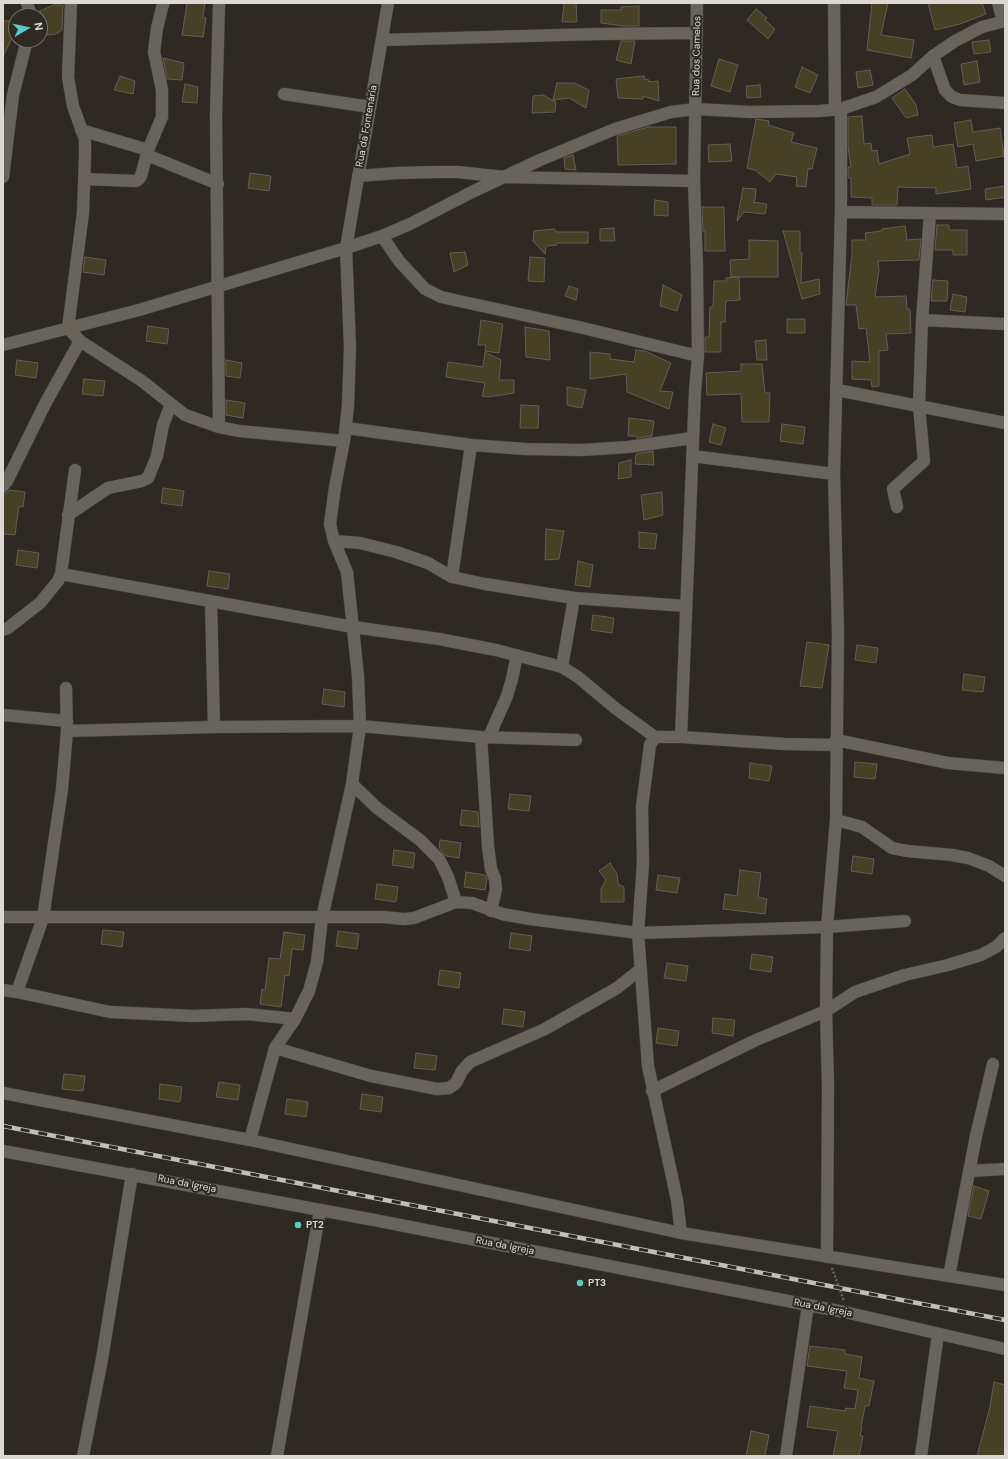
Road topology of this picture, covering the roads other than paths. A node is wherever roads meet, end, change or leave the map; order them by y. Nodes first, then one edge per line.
1 (72, 3) edge
2 (219, 3) edge
3 (388, 3) edge
4 (698, 3) edge
5 (834, 3) edge
6 (998, 3) edge
7 (163, 4) edge
8 (1004, 21) edge
9 (697, 33) junction
10 (382, 40) junction
11 (25, 48) edge
12 (933, 56) junction
13 (284, 94) dead end
14 (1005, 103) edge
15 (370, 107) junction
16 (696, 109) junction
17 (838, 109) junction
18 (81, 130) junction
19 (147, 152) junction
20 (358, 176) junction
21 (3, 177) edge
22 (504, 177) junction
23 (84, 179) junction
24 (694, 181) junction
25 (218, 184) junction
26 (841, 212) junction
27 (930, 214) junction
28 (1005, 214) edge
29 (382, 236) junction
30 (346, 248) junction
31 (218, 286) junction
32 (922, 320) junction
33 (1005, 324) edge
34 (68, 328) junction
35 (80, 341) junction
36 (3, 345) edge
37 (698, 356) junction
38 (836, 390) junction
39 (171, 404) junction
40 (919, 406) junction
41 (1005, 423) edge
42 (219, 427) junction
43 (346, 428) junction
44 (693, 438) junction
45 (344, 441) junction
46 (471, 445) junction
47 (692, 456) junction
48 (75, 470) dead end
49 (834, 474) junction
50 (3, 486) edge
51 (897, 507) dead end
52 (68, 515) junction
53 (334, 541) junction
54 (61, 574) junction
55 (452, 577) junction
56 (574, 598) junction
57 (211, 601) junction
58 (686, 606) junction
59 (353, 627) junction
60 (3, 630) edge
61 (517, 655) junction
62 (562, 667) junction
63 (66, 688) dead end
64 (3, 715) edge
65 (67, 726) junction
66 (360, 726) junction
67 (214, 727) junction
68 (485, 737) junction
69 (655, 737) junction
70 (681, 737) junction
71 (576, 740) dead end
72 (836, 743) junction
73 (1004, 768) dead end
74 (352, 784) junction
75 (836, 820) junction
76 (1005, 876) edge
77 (456, 902) junction
78 (491, 911) junction
79 (3, 917) edge
80 (42, 918) junction
81 (322, 918) junction
82 (905, 921) dead end
83 (827, 927) junction
84 (638, 933) junction
85 (1005, 938) edge
86 (1000, 951) edge
87 (641, 969) junction
88 (3, 990) edge
89 (18, 992) junction
90 (826, 1011) junction
91 (295, 1019) junction
92 (275, 1048) junction
93 (993, 1064) dead end
94 (652, 1091) junction
95 (3, 1093) edge
96 (250, 1140) junction
97 (3, 1151) edge
98 (1005, 1169) edge
99 (968, 1171) junction
100 (132, 1174) junction
101 (320, 1210) junction
102 (681, 1233) junction
103 (828, 1257) junction
104 (949, 1276) junction
105 (1005, 1285) edge
106 (808, 1305) junction
107 (938, 1334) junction
108 (1005, 1349) edge
109 (83, 1456) edge
110 (277, 1456) edge
111 (786, 1456) edge
112 (921, 1456) edge

1 - 18 street
2 - 25 street
3 - 10 street, Rua da Fontenária
4 - 9 street, Rua dos Camelos
5 - 17 street
6 - 8 street
7 - 19 street
8 - 12 street
9 - 10 street
9 - 16 street, Rua dos Camelos
10 - 15 street, Rua da Fontenária
11 - 21 street
12 - 14 street
12 - 17 street
13 - 15 street
15 - 20 street, Rua da Fontenária
16 - 17 street
16 - 22 street
16 - 24 street, Rua dos Camelos
17 - 26 street
18 - 19 street
18 - 23 street
19 - 23 street
19 - 25 street
20 - 22 street
20 - 30 street, Rua da Fontenária
22 - 24 street
22 - 29 street
23 - 34 street
24 - 37 street, Rua dos Camelos
25 - 31 street
26 - 27 street
26 - 38 street
27 - 28 street
27 - 32 street
29 - 30 street
29 - 37 street
30 - 31 street
30 - 43 street, Rua da Fontenária
31 - 34 street
31 - 42 street
32 - 33 street
32 - 40 street
34 - 35 street
34 - 36 street
35 - 39 street
35 - 50 street
37 - 44 street, Rua dos Camelos
38 - 40 street
38 - 49 street
39 - 42 street
39 - 52 street
40 - 41 street
40 - 51 street
42 - 45 street
43 - 45 street, Rua da Fontenária
43 - 46 street
44 - 46 street
44 - 47 street, Rua dos Camelos
45 - 53 street, Rua da Fontenária
46 - 55 street
47 - 49 street
47 - 58 street, Rua dos Camelos
48 - 52 street
49 - 72 street
52 - 54 street
53 - 55 street
53 - 59 street, Rua da Fontenária
54 - 57 street
54 - 60 street
55 - 56 street
56 - 58 street
56 - 62 street
57 - 59 street
57 - 67 street
58 - 70 street, Rua dos Camelos
59 - 61 street
59 - 66 street, Rua da Fontenária
61 - 62 street
61 - 68 street
62 - 69 street
63 - 65 street
64 - 65 street
65 - 67 street
65 - 80 street
66 - 67 street
66 - 68 street
66 - 74 street, Rua da Fontenária
68 - 71 street
68 - 78 street
69 - 70 street
69 - 84 street
70 - 72 street
72 - 73 street
72 - 75 street
74 - 77 street
74 - 81 street, Rua da Fontenária
75 - 76 street
75 - 83 street
77 - 78 street
77 - 81 street
78 - 84 street
79 - 80 street
80 - 81 street
80 - 89 street
81 - 91 street, Rua da Fontenária
82 - 83 street
83 - 84 street
83 - 90 street
84 - 87 street
85 - 86 street
86 - 90 street
87 - 92 street
87 - 94 street
88 - 89 street
89 - 91 street
90 - 94 street
90 - 103 street
91 - 92 street, Rua da Fontenária
92 - 96 street, Rua da Fontenária
93 - 99 street
94 - 102 street
95 - 96 street
96 - 102 street
97 - 100 street, Rua da Igreja
98 - 99 street
99 - 104 street
100 - 101 street, Rua da Igreja
100 - 109 street
101 - 106 street, Rua da Igreja
101 - 110 street
102 - 103 street
103 - 104 street
104 - 105 street
106 - 107 street, Rua da Igreja
106 - 111 street
107 - 108 street, Rua da Igreja
107 - 112 street

